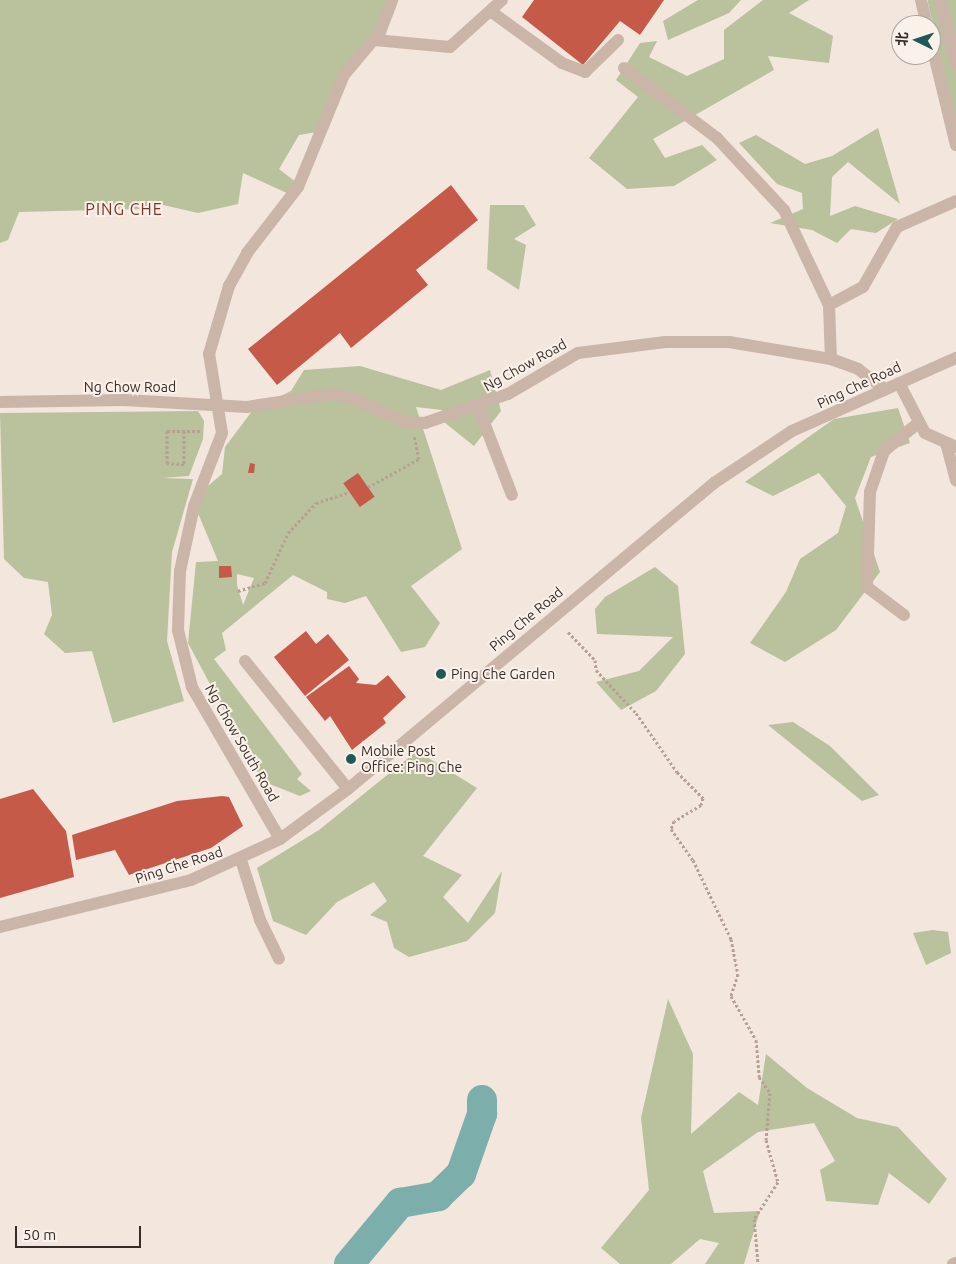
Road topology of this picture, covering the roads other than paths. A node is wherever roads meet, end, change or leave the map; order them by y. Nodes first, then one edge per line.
1 (392, 0) edge
2 (502, 0) edge
3 (921, 0) edge
4 (940, 0) edge
5 (493, 12) junction
6 (925, 15) edge
7 (375, 40) junction
8 (618, 40) dead end
9 (956, 64) edge
10 (937, 65) edge
11 (624, 68) dead end
12 (956, 145) edge
13 (956, 201) edge
14 (829, 305) junction
15 (956, 358) edge
16 (831, 359) junction
17 (899, 384) junction
18 (885, 389) junction
19 (0, 402) edge
20 (217, 403) junction
21 (478, 407) junction
22 (918, 423) junction
23 (951, 445) edge
24 (956, 481) edge
25 (512, 495) dead end
26 (904, 615) dead end
27 (245, 661) dead end
28 (348, 790) junction
29 (280, 838) junction
30 (241, 860) junction
31 (0, 927) edge
32 (279, 959) dead end

1 - 7 street, Ng Chow South Road
2 - 5 street
3 - 6 street
4 - 9 street
5 - 7 street
5 - 8 street
7 - 20 street, Ng Chow South Road
10 - 12 street
11 - 14 street
13 - 14 street
14 - 16 street
15 - 17 street, Ping Che Road
16 - 18 street, Ng Chow Road
16 - 21 street, Ng Chow Road
17 - 18 street, Ping Che Road
17 - 22 street
18 - 28 street, Ping Che Road
19 - 20 street, Ng Chow Road
20 - 21 street, Ng Chow Road
20 - 29 street, Ng Chow South Road
21 - 25 street
22 - 23 street
22 - 26 street
23 - 24 street
27 - 28 street
28 - 29 street, Ping Che Road
29 - 30 street, Ping Che Road
30 - 31 street, Ping Che Road
30 - 32 street

